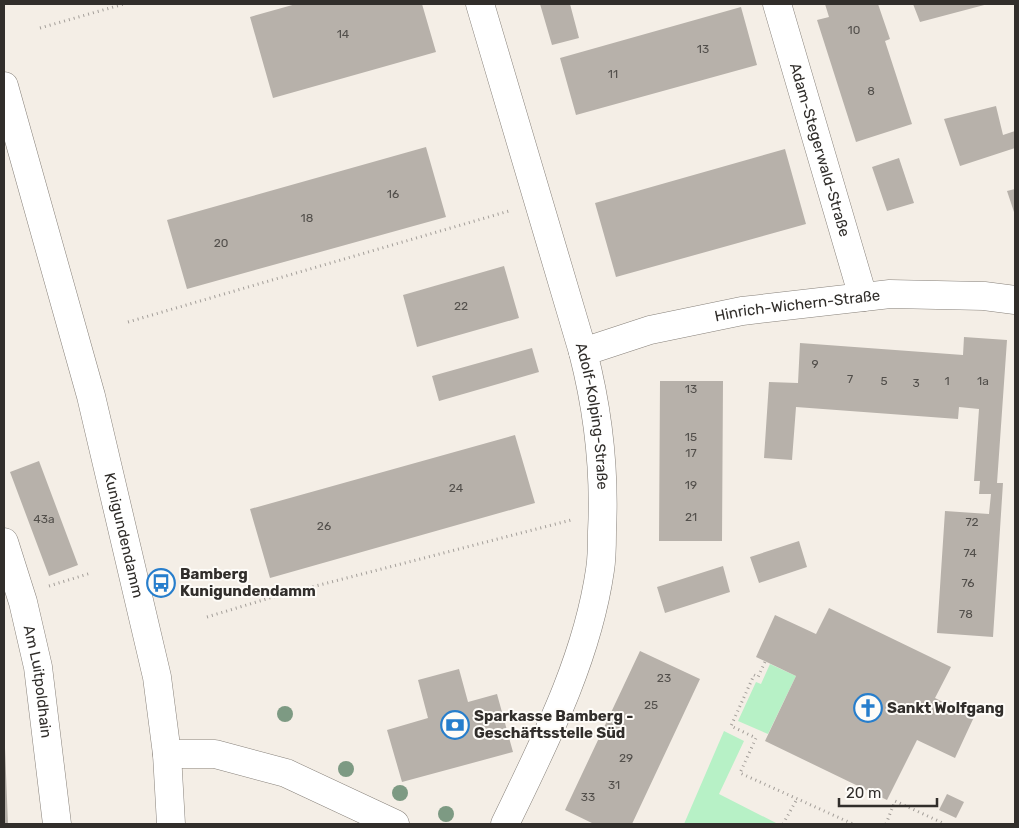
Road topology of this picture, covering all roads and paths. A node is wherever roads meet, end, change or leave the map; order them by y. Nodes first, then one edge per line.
1 (124, 4) edge
2 (480, 4) edge
3 (777, 4) edge
4 (40, 28) dead end
5 (4, 86) edge
6 (538, 202) junction
7 (863, 297) junction
8 (1015, 300) edge
9 (128, 322) dead end
10 (583, 352) junction
11 (603, 512) junction
12 (4, 542) edge
13 (91, 573) dead end
14 (19, 588) junction
15 (207, 617) dead end
16 (765, 662) dead end
17 (167, 754) junction
18 (797, 799) junction
19 (57, 824) edge
20 (171, 824) edge
21 (395, 824) edge
22 (505, 824) edge
23 (783, 824) edge
24 (853, 824) edge
25 (886, 824) edge
26 (945, 824) edge

1 - 4 path
2 - 6 street, Adolf-Kolping-Straße
3 - 7 street, Adam-Stegerwald-Straße
5 - 17 street, Kunigundendamm
6 - 9 path
6 - 10 street, Adolf-Kolping-Straße
7 - 8 street, Hinrich-Wichern-Straße
7 - 10 street, Hinrich-Wichern-Straße
10 - 11 street, Adolf-Kolping-Straße
11 - 15 path
11 - 22 street, Adolf-Kolping-Straße
12 - 14 street, Am Luitpoldhain
13 - 14 path
14 - 19 street, Am Luitpoldhain
16 - 18 path
17 - 20 street, Kunigundendamm
17 - 21 street
18 - 23 path
18 - 24 path
25 - 26 path

